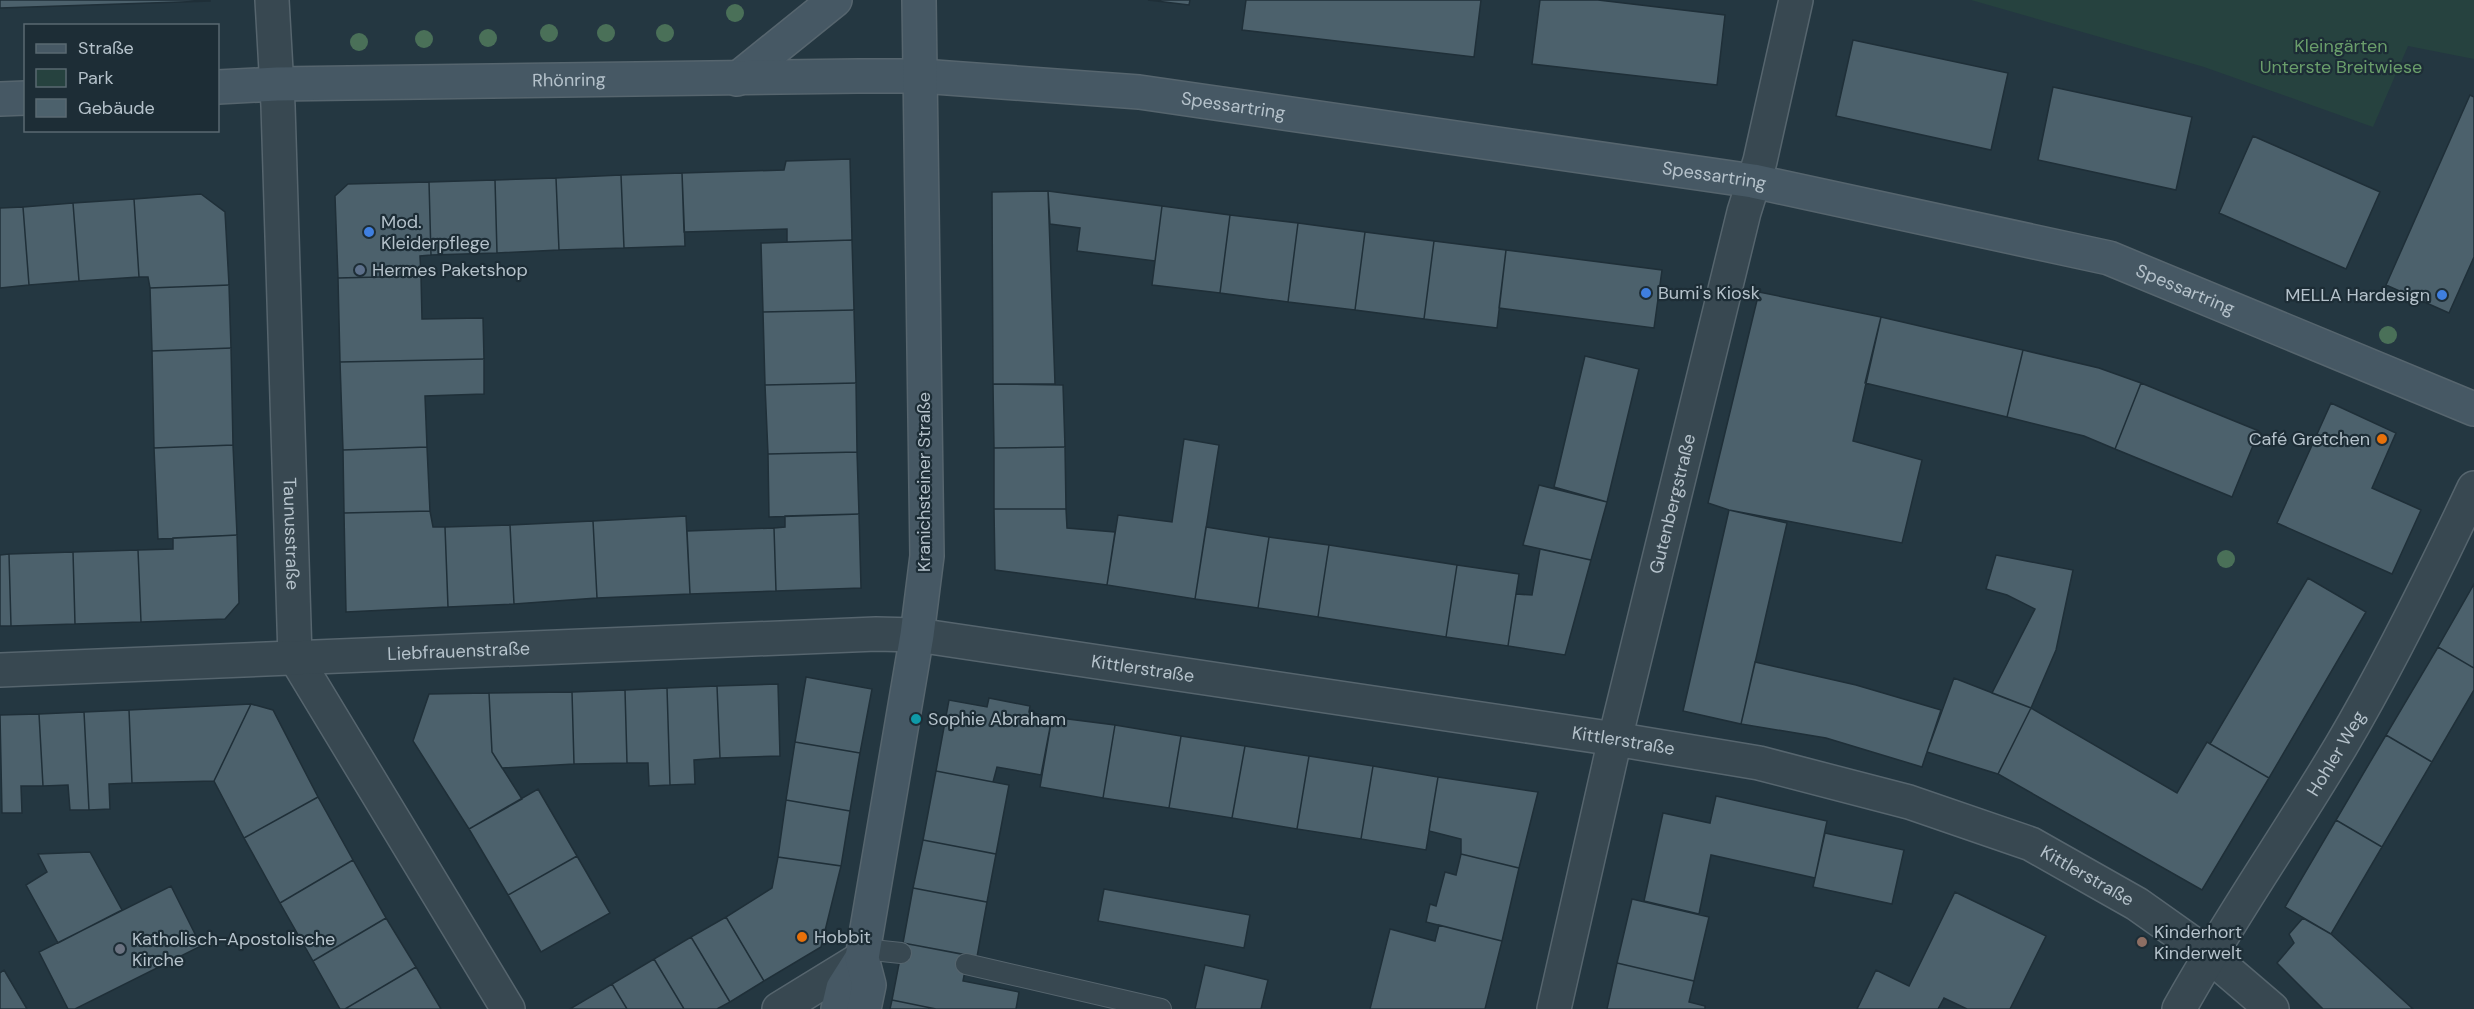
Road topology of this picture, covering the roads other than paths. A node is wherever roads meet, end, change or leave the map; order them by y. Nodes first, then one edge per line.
1 (272, 0) edge
2 (835, 0) edge
3 (919, 0) edge
4 (1796, 0) edge
5 (921, 76) junction
6 (737, 79) junction
7 (277, 84) junction
8 (219, 87) edge
9 (24, 98) edge
10 (0, 99) edge
11 (1753, 182) junction
12 (2474, 409) edge
13 (2474, 488) edge
14 (917, 635) junction
15 (295, 657) junction
16 (0, 670) edge
17 (1615, 739) junction
18 (901, 953) dead end
19 (863, 954) junction
20 (2209, 955) junction
21 (966, 964) dead end
22 (508, 1009) edge
23 (779, 1009) edge
24 (838, 1009) edge
25 (864, 1009) edge
26 (1161, 1009) edge
27 (1554, 1009) edge
28 (2179, 1009) edge
29 (2272, 1009) edge

1 - 7 street, Taunusstraße
2 - 6 main road
3 - 5 main road, Kranichsteiner Straße
4 - 11 street, Gutenbergstraße
5 - 6 main road, Rhönring
5 - 11 main road, Spessartring
5 - 14 main road, Kranichsteiner Straße
6 - 7 main road, Rhönring
7 - 8 main road, Rhönring
7 - 15 street, Taunusstraße
9 - 10 main road
11 - 12 main road, Spessartring
11 - 17 street, Gutenbergstraße
13 - 20 street, Hohler Weg
14 - 15 street, Liebfrauenstraße
14 - 17 street, Kittlerstraße
14 - 19 main road, Kranichsteiner Straße
15 - 16 street, Liebfrauenstraße
15 - 22 street, Taunusstraße
17 - 20 street, Kittlerstraße
17 - 27 street, Gutenbergstraße
18 - 19 lane
19 - 23 street
19 - 24 main road, Kranichsteiner Straße
19 - 25 main road, Kranichsteiner Straße
20 - 28 street, Hohler Weg
20 - 29 street, Kittlerstraße
21 - 26 lane

